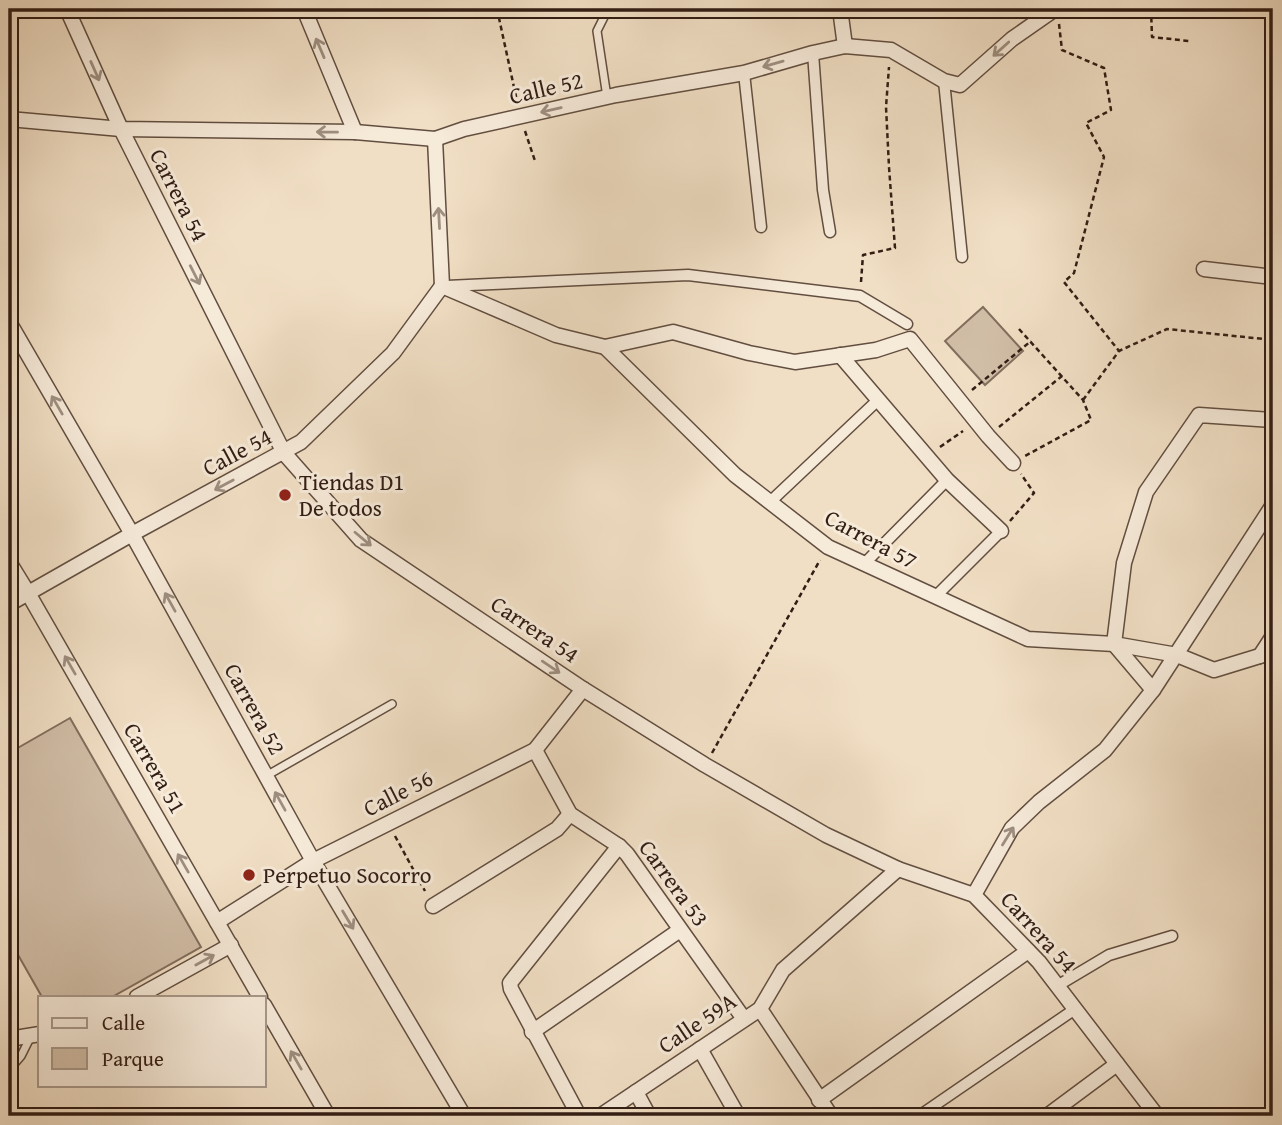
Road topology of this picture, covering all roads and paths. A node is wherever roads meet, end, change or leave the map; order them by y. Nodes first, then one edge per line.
1 (67, 9) edge
2 (304, 9) edge
3 (497, 9) edge
4 (608, 9) edge
5 (839, 9) edge
6 (1151, 9) edge
7 (1057, 16) edge
8 (1189, 41) dead end
9 (845, 46) junction
10 (891, 50) junction
11 (813, 53) junction
12 (744, 73) junction
13 (944, 81) junction
14 (607, 98) junction
15 (520, 117) junction
16 (9, 119) edge
17 (121, 129) junction
18 (355, 132) junction
19 (435, 139) junction
20 (535, 161) dead end
21 (761, 227) dead end
22 (830, 232) dead end
23 (962, 257) dead end
24 (1204, 269) dead end
25 (1273, 277) edge
26 (442, 286) junction
27 (860, 296) junction
28 (9, 323) edge
29 (1020, 328) dead end
30 (909, 331) junction
31 (1273, 340) edge
32 (1031, 341) junction
33 (605, 346) junction
34 (1119, 351) junction
35 (839, 355) junction
36 (1062, 376) junction
37 (878, 400) junction
38 (960, 400) junction
39 (1083, 400) junction
40 (1273, 420) edge
41 (977, 422) junction
42 (988, 436) junction
43 (284, 453) junction
44 (925, 457) junction
45 (1013, 463) junction
46 (947, 480) junction
47 (770, 502) junction
48 (1273, 505) edge
49 (1001, 531) junction
50 (132, 534) junction
51 (828, 547) junction
52 (9, 562) edge
53 (864, 563) junction
54 (28, 593) junction
55 (935, 597) junction
56 (9, 604) edge
57 (1273, 636) edge
58 (1114, 644) junction
59 (1177, 654) junction
60 (1267, 654) edge
61 (583, 688) junction
62 (1153, 690) junction
63 (393, 704) dead end
64 (535, 750) junction
65 (705, 765) junction
66 (266, 776) junction
67 (570, 814) junction
68 (389, 824) junction
69 (618, 846) junction
70 (313, 861) junction
71 (898, 869) junction
72 (974, 895) junction
73 (433, 906) joint
74 (217, 922) junction
75 (680, 930) junction
76 (1172, 936) dead end
77 (230, 946) junction
78 (1028, 951) junction
79 (1057, 986) junction
80 (139, 996) edge
81 (259, 996) edge
82 (266, 1008) edge
83 (760, 1009) junction
84 (1075, 1009) junction
85 (744, 1019) junction
86 (533, 1031) junction
87 (36, 1035) edge
88 (9, 1039) edge
89 (699, 1049) junction
90 (1117, 1064) junction
91 (9, 1070) edge
92 (636, 1092) junction
93 (819, 1100) junction
94 (328, 1116) edge
95 (464, 1116) edge
96 (579, 1116) edge
97 (600, 1116) edge
98 (649, 1116) edge
99 (738, 1116) edge
100 (831, 1116) edge
101 (919, 1116) edge
102 (1047, 1116) edge
103 (1157, 1116) edge

1 -> 17 street, Carrera 54
18 -> 2 street
3 - 15 path
4 - 14 lane
5 - 9 street
6 - 8 path
7 -> 13 street
7 - 34 path
9 - 10 street, Calle 52
9 - 11 street, Calle 52
10 - 13 street, Calle 52
10 - 27 path
11 -> 12 street, Calle 52
11 - 22 street
12 - 14 street, Calle 52
12 - 21 street
13 - 23 street
14 -> 15 street, Calle 52
15 - 19 street, Calle 52
15 - 20 path
16 - 17 street, Calle 52
18 -> 17 street, Calle 52
17 -> 43 street, Carrera 54
18 - 19 street, Calle 52
26 -> 19 street
24 - 25 street
26 - 27 street
26 - 33 street
26 - 43 street, Calle 54
27 - 30 street
50 -> 28 street, Carrera 52
29 - 32 path
30 - 35 street
30 - 38 street
31 - 34 path
32 - 36 path
32 - 38 path
33 - 35 street
33 - 47 street, Carrera 57
34 - 39 path
35 - 37 street
36 - 39 path
36 - 42 path
37 - 44 street
37 - 47 street
38 - 41 street
39 - 45 path
40 - 58 street
41 - 42 street
41 - 44 path
42 - 45 street
43 -> 50 street, Calle 54
43 -> 61 street, Carrera 54
44 - 46 street
45 - 49 path
46 - 49 street
46 - 53 street
47 - 51 street, Carrera 57
48 - 59 street
49 - 55 street
50 - 54 street, Calle 54
66 -> 50 street, Carrera 52
51 - 53 street, Carrera 57
51 - 65 path
52 - 54 street, Carrera 51
53 - 55 street, Carrera 57
54 - 56 street, Calle 54
74 -> 54 street, Carrera 51
55 - 58 street, Carrera 57
57 - 60 street
58 - 59 street, Carrera 57
58 - 62 street
59 - 60 street, Carrera 57
59 - 62 street
61 - 64 street, Calle 56
61 - 65 street, Carrera 54
72 -> 62 street
63 - 66 lane
64 - 67 street, Carrera 53
64 - 68 street, Calle 56
65 - 71 street, Carrera 54
70 -> 66 street, Carrera 52
67 - 69 street, Carrera 53
67 - 73 street
68 - 70 street, Calle 56
68 - 73 path
69 - 75 street, Carrera 53
69 - 86 street
70 - 74 street, Calle 56
70 -> 95 street, Carrera 52
71 - 72 street, Carrera 54
71 - 83 street, Calle 59A
72 - 78 street, Carrera 54
74 - 77 street, Carrera 51
75 - 85 street, Carrera 53
75 - 86 street
76 - 79 street
80 -> 77 street
77 - 81 street, Carrera 51
78 - 79 street, Carrera 54
78 - 93 street
79 - 84 street, Carrera 54
94 -> 82 street
83 - 85 street, Calle 59A
83 - 93 street
84 - 90 street, Carrera 54
84 - 101 street
85 - 89 street, Calle 59A
86 - 96 street
87 - 88 street
87 - 91 lane
89 - 92 street, Calle 59A
89 - 99 street
90 - 102 street
90 - 103 street, Carrera 54
92 - 97 street, Calle 59A
92 - 98 street
93 - 100 street

